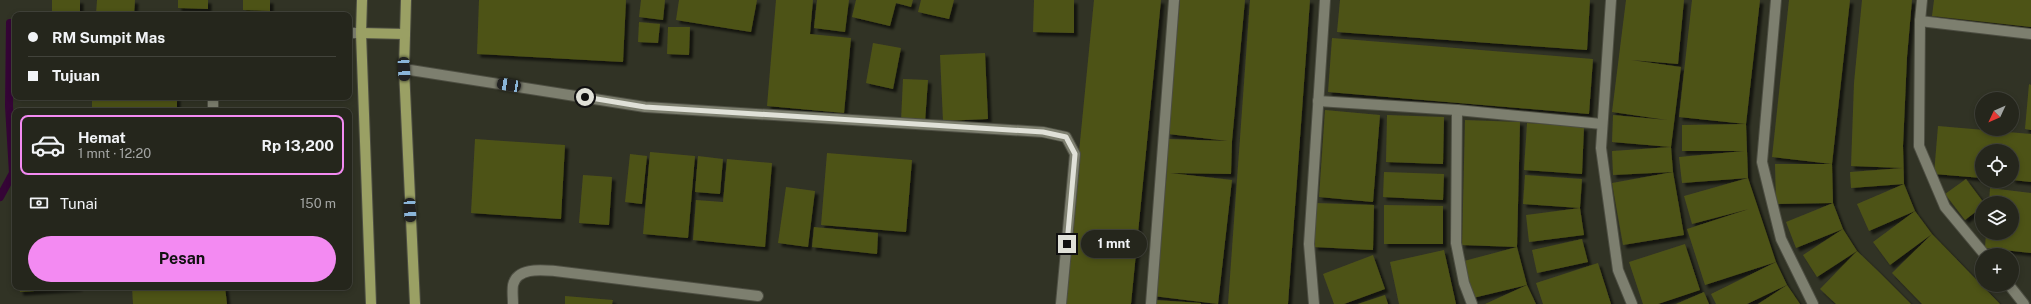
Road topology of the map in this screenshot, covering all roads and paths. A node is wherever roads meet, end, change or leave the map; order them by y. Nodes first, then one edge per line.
1 (362, 0) edge
2 (406, 0) edge
3 (1174, 0) edge
4 (1325, 0) edge
5 (1611, 0) edge
6 (1776, 0) edge
7 (1922, 0) edge
8 (1920, 22) junction
9 (352, 33) edge
10 (361, 33) junction
11 (405, 34) junction
12 (2031, 34) edge
13 (404, 69) junction
14 (1318, 101) junction
15 (1457, 110) junction
16 (1602, 124) junction
17 (1979, 248) edge
18 (2015, 292) edge
19 (758, 296) dead end
20 (371, 304) edge
21 (415, 304) edge
22 (513, 304) edge
23 (1061, 304) edge
24 (1151, 304) edge
25 (1314, 304) edge
26 (1472, 304) edge
27 (1632, 304) edge
28 (1813, 304) edge
29 (2024, 304) edge

1 - 10 main road
2 - 11 main road
3 - 24 street
4 - 14 street
5 - 16 street
6 - 28 street
7 - 8 street
8 - 12 street
8 - 17 street
9 - 10 street
10 - 11 main road
10 - 20 main road
11 - 13 main road
13 - 21 main road
13 - 23 street
14 - 15 street
14 - 25 street
15 - 16 street
15 - 26 street
16 - 27 street
18 - 29 street
19 - 22 street

